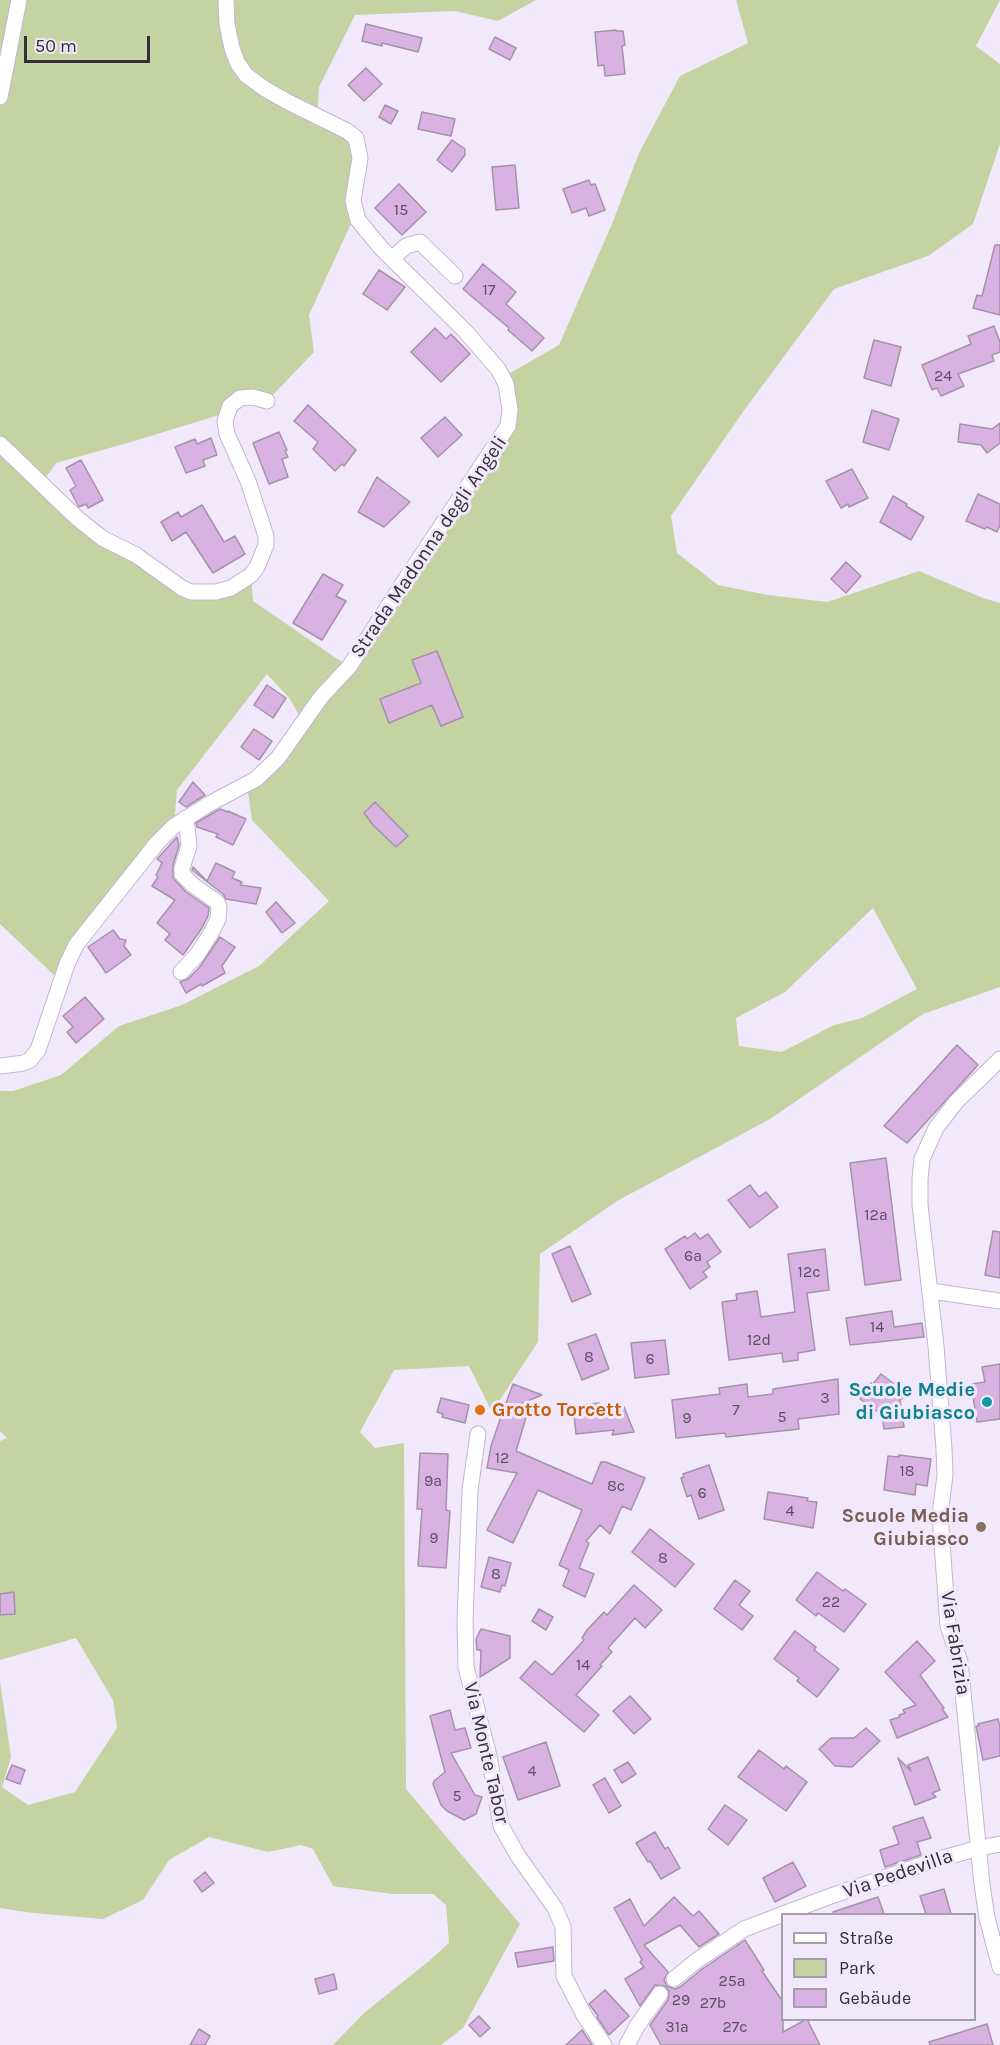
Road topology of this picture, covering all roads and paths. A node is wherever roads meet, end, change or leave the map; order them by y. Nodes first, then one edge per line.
1 (19, 0) edge
2 (226, 0) edge
3 (0, 97) edge
4 (392, 259) junction
5 (456, 276) dead end
6 (267, 401) dead end
7 (0, 444) edge
8 (186, 818) junction
9 (181, 972) dead end
10 (1000, 1059) edge
11 (0, 1066) edge
12 (931, 1291) junction
13 (1000, 1301) edge
14 (478, 1434) dead end
15 (1000, 1844) edge
16 (979, 1848) junction
17 (787, 1913) edge
18 (781, 1915) edge
19 (1000, 1967) edge
20 (674, 1979) dead end
21 (660, 1994) dead end
22 (604, 2045) edge
23 (627, 2045) edge

1 - 3 street
2 - 4 street, Strada Madonna degli Angeli
4 - 5 street
4 - 8 street, Strada Madonna degli Angeli
6 - 7 street
8 - 9 street
8 - 11 street, Strada Madonna degli Angeli
10 - 12 street, Via Fabrizia
12 - 13 street
12 - 16 street, Via Fabrizia
14 - 22 street, Via Monte Tabor
15 - 16 street, Via Pedevilla
16 - 17 street, Via Pedevilla
16 - 19 street, Via Fabrizia
18 - 20 street, Via Pedevilla
21 - 23 street

